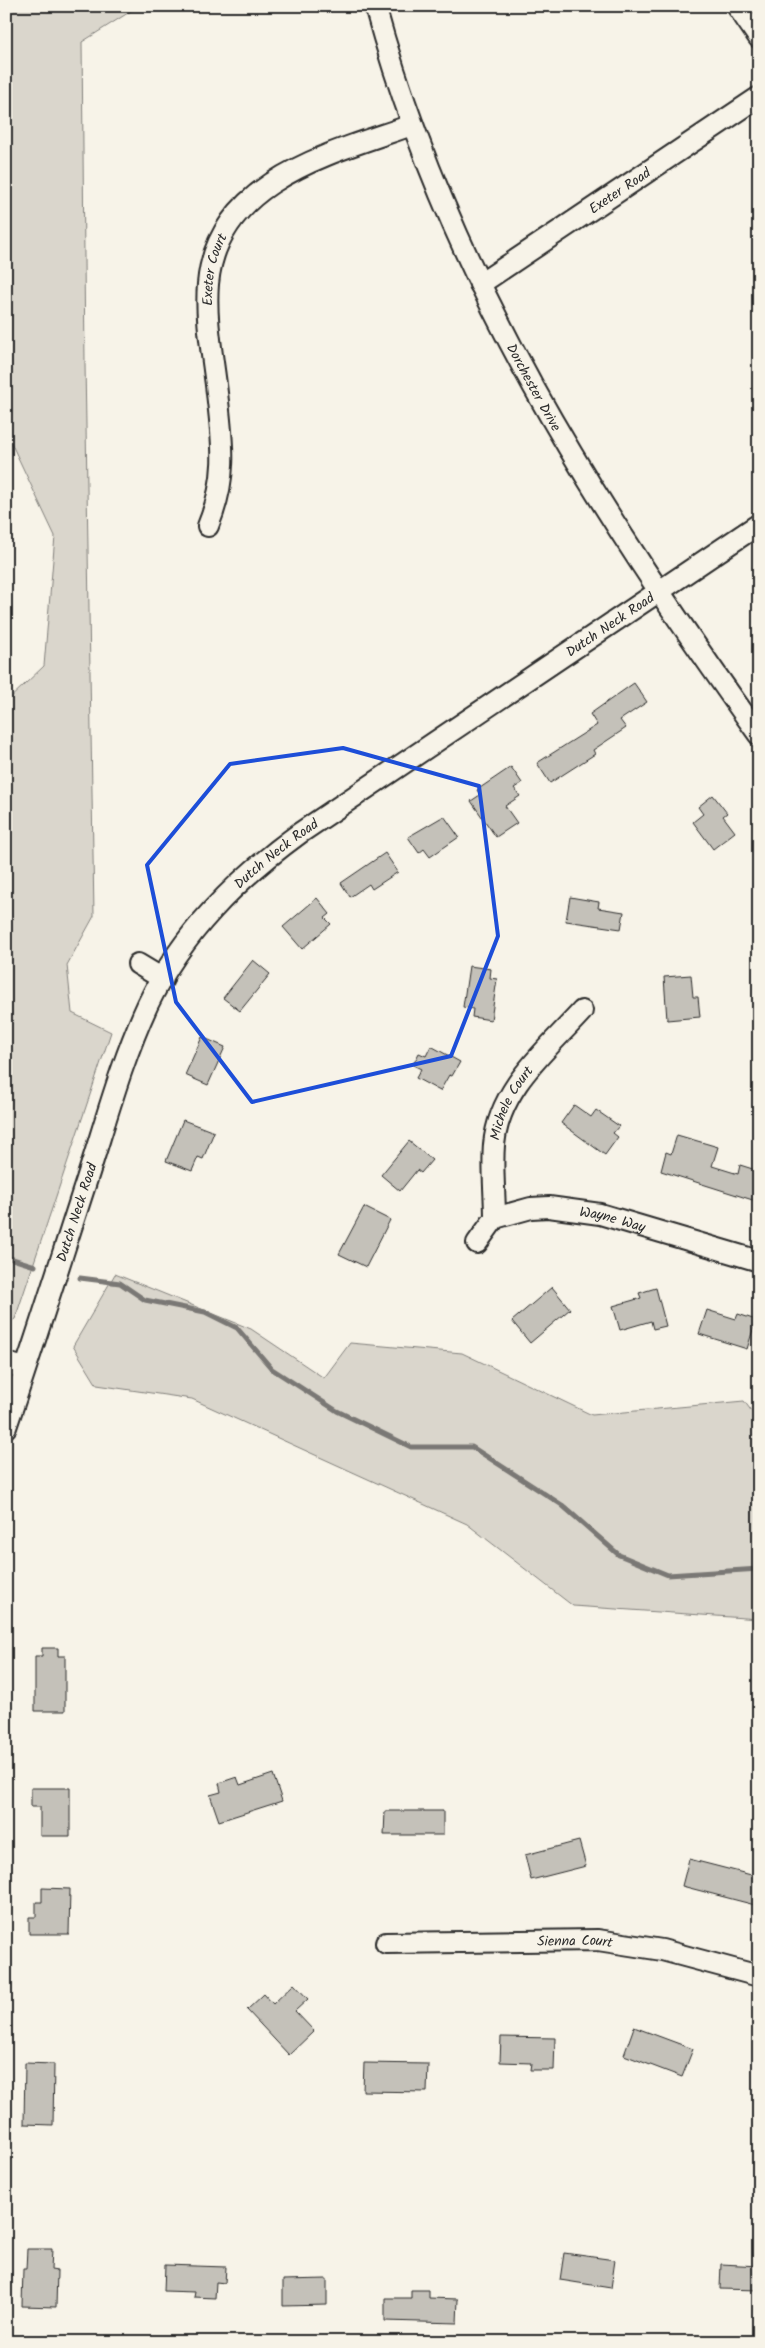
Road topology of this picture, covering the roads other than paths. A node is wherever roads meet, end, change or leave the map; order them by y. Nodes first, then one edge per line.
1 (375, 6) edge
2 (737, 6) edge
3 (759, 38) edge
4 (759, 98) edge
5 (412, 125) junction
6 (480, 284) junction
7 (759, 524) edge
8 (208, 526) dead end
9 (658, 592) junction
10 (759, 735) edge
11 (138, 964) dead end
12 (163, 979) junction
13 (582, 1012) dead end
14 (495, 1218) junction
15 (477, 1243) dead end
16 (759, 1261) edge
17 (16, 1366) edge
18 (6, 1427) edge
19 (386, 1943) dead end
20 (759, 1976) edge

1 - 5 street, Dorchester Drive
2 - 3 street
4 - 6 street, Exeter Road
5 - 6 street, Dorchester Drive
5 - 8 street, Exeter Court
6 - 9 street, Dorchester Drive
7 - 9 street, Dutch Neck Road
9 - 10 street, Dorchester Drive
9 - 12 street, Dutch Neck Road
11 - 12 street
12 - 17 street, Dutch Neck Road
13 - 14 street, Michele Court
14 - 15 street
14 - 16 street, Wayne Way
17 - 18 street, Dutch Neck Road
19 - 20 street, Sienna Court

